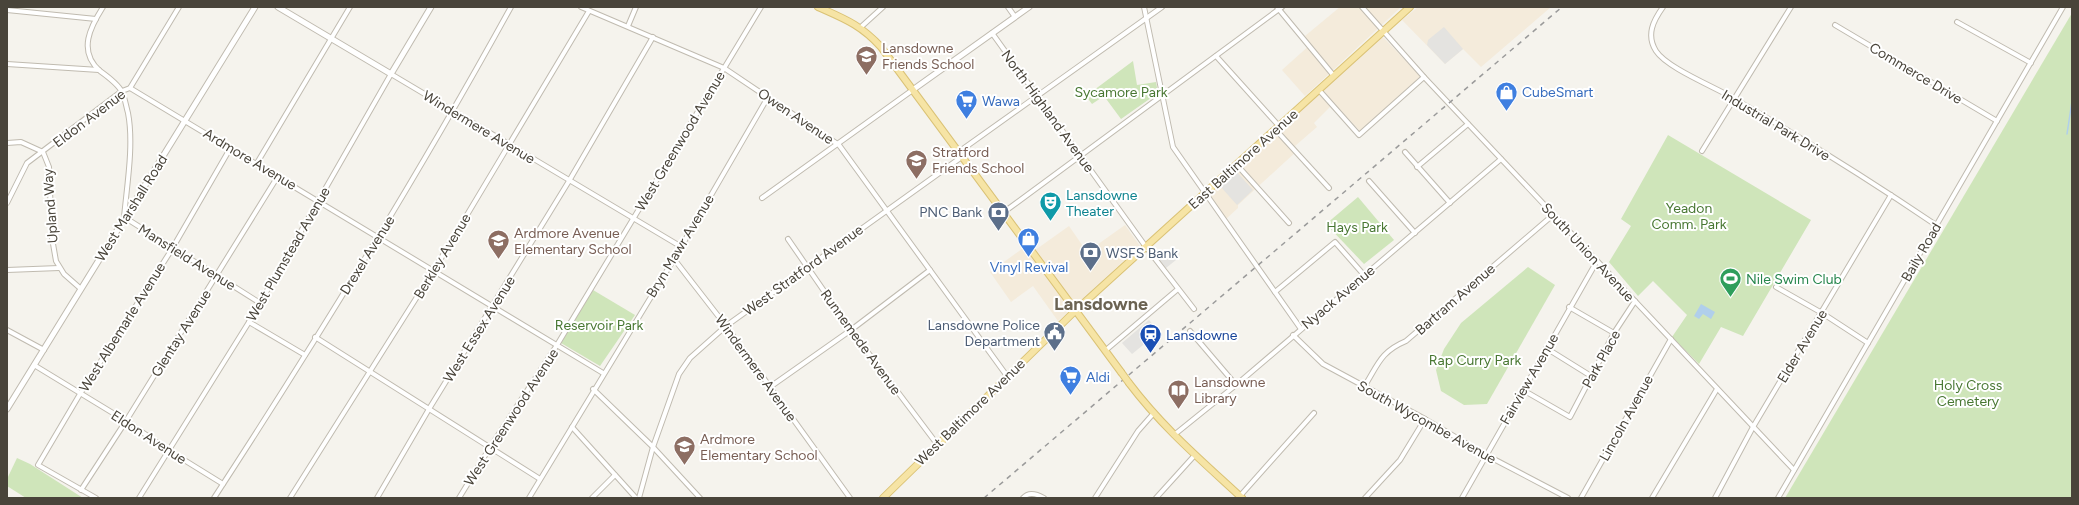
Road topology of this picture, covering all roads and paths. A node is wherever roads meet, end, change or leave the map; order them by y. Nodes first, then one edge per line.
1 (103, 7) edge
2 (179, 7) edge
3 (255, 7) edge
4 (278, 7) edge
5 (350, 7) edge
6 (431, 7) edge
7 (512, 7) edge
8 (581, 7) edge
9 (636, 7) edge
10 (761, 7) edge
11 (818, 7) edge
12 (883, 7) edge
13 (1008, 7) edge
14 (1029, 7) edge
15 (1144, 7) edge
16 (1162, 7) edge
17 (1362, 7) edge
18 (1410, 7) edge
19 (1663, 7) edge
20 (1791, 7) edge
21 (2062, 7) edge
22 (1279, 8) edge
23 (7, 9) edge
24 (589, 11) junction
25 (1015, 17) junction
26 (1147, 18) junction
27 (96, 19) junction
28 (1957, 22) dead end
29 (1835, 25) dead end
30 (628, 26) junction
31 (860, 27) junction
32 (1383, 32) junction
33 (992, 33) junction
34 (654, 36) junction
35 (332, 39) junction
36 (1216, 56) junction
37 (2031, 63) junction
38 (7, 64) edge
39 (724, 68) junction
40 (99, 70) junction
41 (391, 74) junction
42 (1334, 76) junction
43 (1424, 77) junction
44 (130, 88) junction
45 (914, 89) junction
46 (1319, 90) junction
47 (122, 91) junction
48 (1162, 95) junction
49 (1036, 96) junction
50 (768, 97) junction
51 (1734, 98) junction
52 (454, 110) junction
53 (185, 120) junction
54 (1997, 121) junction
55 (1468, 124) junction
56 (1277, 128) junction
57 (7, 143) edge
58 (508, 144) junction
59 (839, 145) junction
60 (231, 148) junction
61 (1702, 151) dead end
62 (43, 152) junction
63 (1406, 152) dead end
64 (962, 154) junction
65 (1080, 155) junction
66 (1501, 159) junction
67 (257, 163) junction
68 (1237, 165) junction
69 (1417, 167) junction
70 (278, 176) junction
71 (569, 181) junction
72 (1369, 181) dead end
73 (1329, 188) dead end
74 (1205, 193) junction
75 (1891, 194) junction
76 (762, 198) dead end
77 (318, 200) junction
78 (7, 203) edge
79 (1450, 203) junction
80 (886, 210) junction
81 (1004, 212) junction
82 (1553, 215) junction
83 (124, 217) junction
84 (634, 218) junction
85 (1289, 223) dead end
86 (1936, 225) junction
87 (1415, 233) junction
88 (378, 237) junction
89 (788, 239) dead end
90 (680, 246) junction
91 (1146, 247) junction
92 (172, 249) junction
93 (674, 259) junction
94 (1597, 261) junction
95 (59, 268) junction
96 (808, 268) junction
97 (7, 270) edge
98 (434, 270) junction
99 (930, 270) junction
100 (217, 274) junction
101 (1364, 275) junction
102 (1776, 287) dead end
103 (81, 289) junction
104 (1178, 289) junction
105 (1275, 292) junction
106 (1635, 301) junction
107 (260, 303) junction
108 (493, 307) junction
109 (1569, 307) junction
110 (1194, 309) dead end
111 (1075, 311) junction
112 (1822, 313) junction
113 (249, 322) junction
114 (726, 326) junction
115 (1301, 329) junction
116 (7, 330) edge
117 (851, 330) junction
118 (1190, 331) dead end
119 (1614, 334) junction
120 (1293, 335) junction
121 (315, 337) junction
122 (1671, 339) junction
123 (1868, 343) junction
124 (557, 345) junction
125 (1546, 348) junction
126 (44, 350) junction
127 (1106, 350) junction
128 (305, 355) junction
129 (34, 365) junction
130 (370, 370) junction
131 (603, 373) junction
132 (1007, 376) junction
133 (1591, 376) junction
134 (1236, 385) junction
135 (770, 387) junction
136 (1364, 388) junction
137 (593, 389) junction
138 (1716, 389) junction
139 (1523, 390) junction
140 (80, 394) junction
141 (7, 409) edge
142 (429, 409) junction
143 (1314, 413) dead end
144 (1153, 414) junction
145 (1425, 419) junction
146 (126, 421) junction
147 (572, 427) junction
148 (1753, 427) junction
149 (1174, 435) junction
150 (937, 444) junction
151 (653, 447) junction
152 (489, 448) junction
153 (168, 450) junction
154 (1486, 455) junction
155 (1194, 456) junction
156 (1794, 470) junction
157 (615, 476) junction
158 (540, 479) junction
159 (223, 484) junction
160 (81, 490) junction
161 (1241, 497) edge
162 (96, 498) edge
163 (139, 498) edge
164 (214, 498) edge
165 (290, 498) edge
166 (377, 498) edge
167 (459, 498) edge
168 (528, 498) edge
169 (592, 498) edge
170 (637, 498) edge
171 (700, 498) edge
172 (850, 498) edge
173 (883, 498) edge
174 (1023, 498) edge
175 (1044, 498) edge
176 (1095, 498) edge
177 (1156, 498) edge
178 (1364, 498) edge
179 (1462, 498) edge
180 (1568, 498) edge
181 (1581, 498) edge
182 (1652, 498) edge
183 (1715, 498) edge
184 (1778, 498) edge

1 - 27 street
2 - 44 street, Eldon Avenue
3 - 53 street, West Marshall Road
4 - 35 street, Windermere Avenue
5 - 35 street
6 - 41 street, West Plumstead Avenue
7 - 52 street, Drexel Avenue
8 - 24 street, Owen Avenue
9 - 30 street
10 - 39 street, West Greenwood Avenue
11 - 31 main road
12 - 31 street
13 - 25 street
14 - 25 street
15 - 26 street
16 - 26 street, West Stratford Avenue
17 - 32 street, South Union Avenue
18 - 32 main road, East Baltimore Avenue
19 - 51 street, Industrial Park Drive
20 - 51 street
21 - 37 street, Baily Road
22 - 36 street
22 - 42 street
23 - 27 street
24 - 30 street, Owen Avenue
24 - 58 street, Berkley Avenue
25 - 33 street
26 - 48 street
26 - 49 street, West Stratford Avenue
27 - 40 street
28 - 37 street
29 - 54 street, Commerce Drive
30 - 34 street, Owen Avenue
31 - 45 main road
32 - 42 main road, East Baltimore Avenue
32 - 43 street, South Union Avenue
33 - 45 street
33 - 49 street, North Highland Avenue
34 - 39 street, Owen Avenue
34 - 71 street, West Essex Avenue
35 - 41 street, Windermere Avenue
35 - 67 street
36 - 48 street
36 - 56 street
37 - 54 street, Baily Road
38 - 40 street
39 - 50 street, Owen Avenue
39 - 84 street, West Greenwood Avenue
40 - 47 street
41 - 52 street, Windermere Avenue
41 - 77 street, West Plumstead Avenue
42 - 46 main road, East Baltimore Avenue
43 - 46 street
43 - 55 street, South Union Avenue
44 - 47 street, Eldon Avenue
44 - 53 street, Ardmore Avenue
45 - 59 street
45 - 64 main road
46 - 56 main road, East Baltimore Avenue
47 - 62 street, Eldon Avenue
47 - 83 street, Mansfield Avenue
48 - 65 street
48 - 74 street
49 - 64 street, West Stratford Avenue
49 - 65 street, North Highland Avenue
50 - 59 street, Owen Avenue
50 - 90 street, Bryn Mawr Avenue
51 - 61 street
51 - 75 street, Industrial Park Drive
52 - 58 street, Windermere Avenue
52 - 88 street, Drexel Avenue
53 - 60 street, Ardmore Avenue
53 - 83 street, West Marshall Road
54 - 86 street, Baily Road
55 - 66 street, South Union Avenue
55 - 69 street
56 - 68 main road, East Baltimore Avenue
56 - 73 street
57 - 62 street, Upland Way
58 - 71 street, Windermere Avenue
58 - 98 street, Berkley Avenue
59 - 76 street
59 - 80 street, Owen Avenue
60 - 67 street, Ardmore Avenue
60 - 92 street, West Albemarle Avenue
62 - 78 street, Eldon Avenue
62 - 95 street, Upland Way
63 - 69 street
64 - 80 street, West Stratford Avenue
64 - 81 main road
65 - 81 street
65 - 91 street, North Highland Avenue
66 - 79 street, Nyack Avenue
66 - 82 street, South Union Avenue
67 - 70 street, Ardmore Avenue
68 - 74 main road, East Baltimore Avenue
68 - 85 street
69 - 79 street
70 - 77 street, Ardmore Avenue
70 - 100 street, Glentay Avenue
71 - 84 street, Windermere Avenue
71 - 108 street, West Essex Avenue
72 - 87 street
74 - 91 main road, East Baltimore Avenue
74 - 105 street
75 - 86 street, Industrial Park Drive
75 - 112 street, Elder Avenue
77 - 88 street, Ardmore Avenue
77 - 107 street, West Plumstead Avenue
79 - 87 street, Nyack Avenue
80 - 96 street, West Stratford Avenue
80 - 99 street, Owen Avenue
81 - 111 main road
82 - 94 street, South Union Avenue
82 - 136 street, Bartram Avenue
83 - 92 street, Mansfield Avenue
83 - 103 street, West Marshall Road
84 - 90 street, Windermere Avenue
84 - 124 street, West Greenwood Avenue
86 - 123 street, Baily Road
87 - 101 street, Nyack Avenue
88 - 98 street, Ardmore Avenue
88 - 121 street, Drexel Avenue
89 - 96 street, Runnemede Avenue
90 - 93 street, Bryn Mawr Avenue
91 - 104 street, North Highland Avenue
91 - 111 main road, East Baltimore Avenue
92 - 100 street, Mansfield Avenue
92 - 140 street, West Albemarle Avenue
93 - 114 street, Windermere Avenue
93 - 131 street, Bryn Mawr Avenue
94 - 106 street, South Union Avenue
94 - 109 street, Fairview Avenue
95 - 97 street
95 - 103 street, Upland Way
96 - 114 street, West Stratford Avenue
96 - 117 street, Runnemede Avenue
98 - 108 street, Ardmore Avenue
98 - 130 street, Berkley Avenue
99 - 117 street
99 - 132 street, Owen Avenue
100 - 107 street, Mansfield Avenue
100 - 146 street, Glentay Avenue
101 - 105 street
101 - 115 street, Nyack Avenue
102 - 112 street
103 - 126 street, West Marshall Road
104 - 110 street, North Highland Avenue
104 - 127 street
105 - 115 street
106 - 119 street, Park Place
106 - 122 street, South Union Avenue
107 - 113 street, West Plumstead Avenue
108 - 124 street, Ardmore Avenue
108 - 142 street, West Essex Avenue
109 - 119 street
109 - 125 street, Fairview Avenue
111 - 127 main road
111 - 132 main road, West Baltimore Avenue
112 - 123 street
112 - 148 street, Elder Avenue
113 - 128 street
113 - 153 street, West Plumstead Avenue
114 - 135 street, Windermere Avenue
114 - 151 street, West Stratford Avenue
115 - 120 street, Nyack Avenue
116 - 126 street
117 - 135 street
117 - 150 street, Runnemede Avenue
118 - 134 street
119 - 133 street, Park Place
120 - 134 street, Nyack Avenue
120 - 136 street, South Wycombe Avenue
121 - 128 street, Drexel Avenue
121 - 130 street
122 - 138 street, South Union Avenue
122 - 181 street, Lincoln Avenue
123 - 156 street, Baily Road
124 - 131 street, Ardmore Avenue
124 - 152 street, West Greenwood Avenue
125 - 133 street
125 - 139 street, Fairview Avenue
126 - 129 street, West Marshall Road
127 - 144 main road, bridge
128 - 159 street, Drexel Avenue
129 - 140 street, Eldon Avenue
129 - 141 street, West Marshall Road
130 - 142 street
130 - 165 street, Berkley Avenue
131 - 137 street, Bryn Mawr Avenue
132 - 150 main road, West Baltimore Avenue
133 - 139 street, Park Place
134 - 149 street, Nyack Avenue
135 - 172 street, Windermere Avenue
136 - 145 street, South Wycombe Avenue
137 - 147 street, Bryn Mawr Avenue
137 - 151 street
138 - 148 street, South Union Avenue
138 - 182 street
139 - 154 street, Fairview Avenue
140 - 146 street, Eldon Avenue
140 - 160 street, West Albemarle Avenue
142 - 152 street
142 - 166 street, West Essex Avenue
143 - 161 street
144 - 149 main road
144 - 176 street
145 - 154 street, South Wycombe Avenue
145 - 178 street
146 - 153 street, Eldon Avenue
146 - 160 street, Glentay Avenue
147 - 157 street
147 - 158 street, Bryn Mawr Avenue
148 - 156 street, South Union Avenue
148 - 183 street, Elder Avenue
149 - 155 main road
150 - 173 main road, West Baltimore Avenue
151 - 170 street, West Stratford Avenue
151 - 171 street
152 - 158 street
152 - 167 street, West Greenwood Avenue
153 - 159 street, Eldon Avenue
153 - 163 street, West Plumstead Avenue
154 - 179 street, Fairview Avenue
154 - 180 street, South Wycombe Avenue
155 - 161 main road
155 - 177 street
156 - 184 street, Baily Road
157 - 169 street
157 - 170 street
158 - 168 street, Bryn Mawr Avenue
159 - 164 street, Drexel Avenue
160 - 162 street
174 - 175 street

